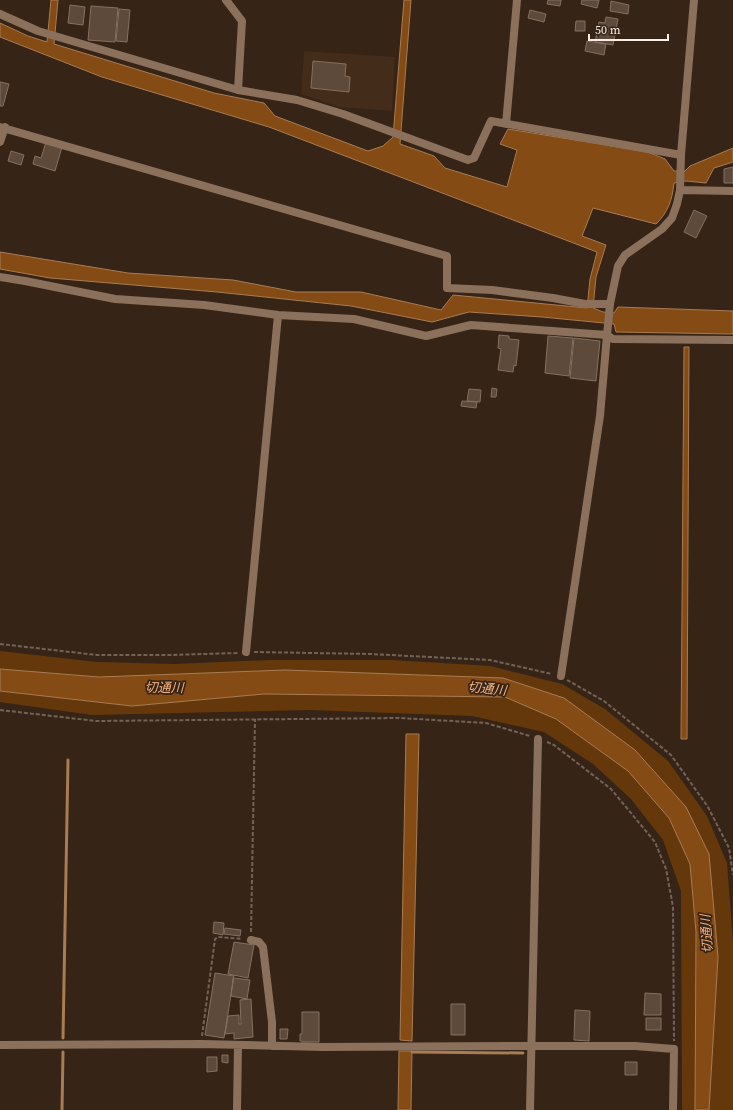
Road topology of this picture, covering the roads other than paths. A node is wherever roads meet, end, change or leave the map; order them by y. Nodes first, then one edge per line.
1 (226, 0) edge
2 (517, 0) edge
3 (694, 0) edge
4 (0, 14) edge
5 (238, 90) junction
6 (506, 124) junction
7 (2, 127) edge
8 (0, 142) edge
9 (681, 155) junction
10 (680, 187) junction
11 (733, 191) edge
12 (0, 277) edge
13 (610, 308) junction
14 (278, 315) junction
15 (607, 335) junction
16 (733, 340) edge
17 (246, 652) road end
18 (561, 676) road end
19 (538, 738) road end
20 (251, 940) road end
21 (238, 1044) junction
22 (0, 1045) edge
23 (272, 1046) junction
24 (531, 1046) junction
25 (237, 1110) edge
26 (530, 1110) edge
27 (673, 1110) edge

1 - 5 street
2 - 6 street
3 - 9 street
4 - 5 street
5 - 6 street
6 - 9 street
7 - 8 street
7 - 13 street
9 - 10 street
10 - 11 street
10 - 13 street
12 - 14 street
13 - 15 street
14 - 15 street
14 - 17 street
15 - 16 street
15 - 18 street
19 - 24 street
20 - 23 street
21 - 22 street
21 - 23 street
21 - 25 street
23 - 24 street
24 - 26 street
24 - 27 street

